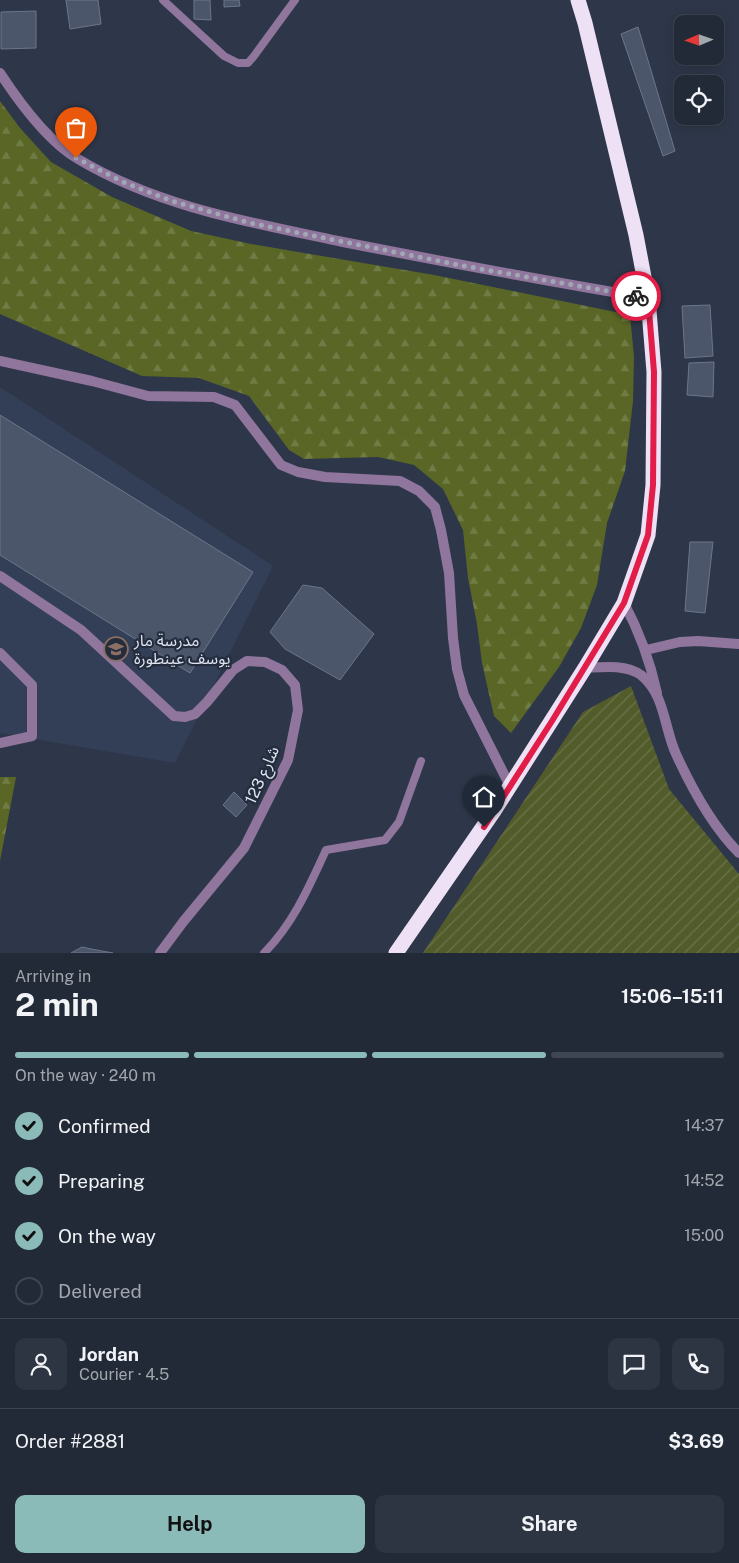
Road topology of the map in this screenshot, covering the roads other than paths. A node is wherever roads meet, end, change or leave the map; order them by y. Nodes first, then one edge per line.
1 (163, 0) edge
2 (295, 0) edge
3 (578, 0) edge
4 (0, 72) edge
5 (648, 298) junction
6 (0, 361) edge
7 (0, 576) edge
8 (624, 603) junction
9 (739, 644) edge
10 (646, 650) junction
11 (0, 653) edge
12 (585, 668) junction
13 (658, 699) junction
14 (0, 743) edge
15 (421, 761) dead end
16 (510, 786) junction
17 (739, 853) edge
18 (160, 953) edge
19 (264, 953) edge
20 (396, 953) edge

1 - 2 lane
3 - 5 highway
4 - 5 street
5 - 8 highway
6 - 16 street
7 - 18 street, شارع 123
8 - 10 street
8 - 12 highway
9 - 10 street
10 - 13 street
11 - 14 street
12 - 13 street
12 - 16 highway
13 - 17 street
15 - 19 lane
16 - 20 highway

